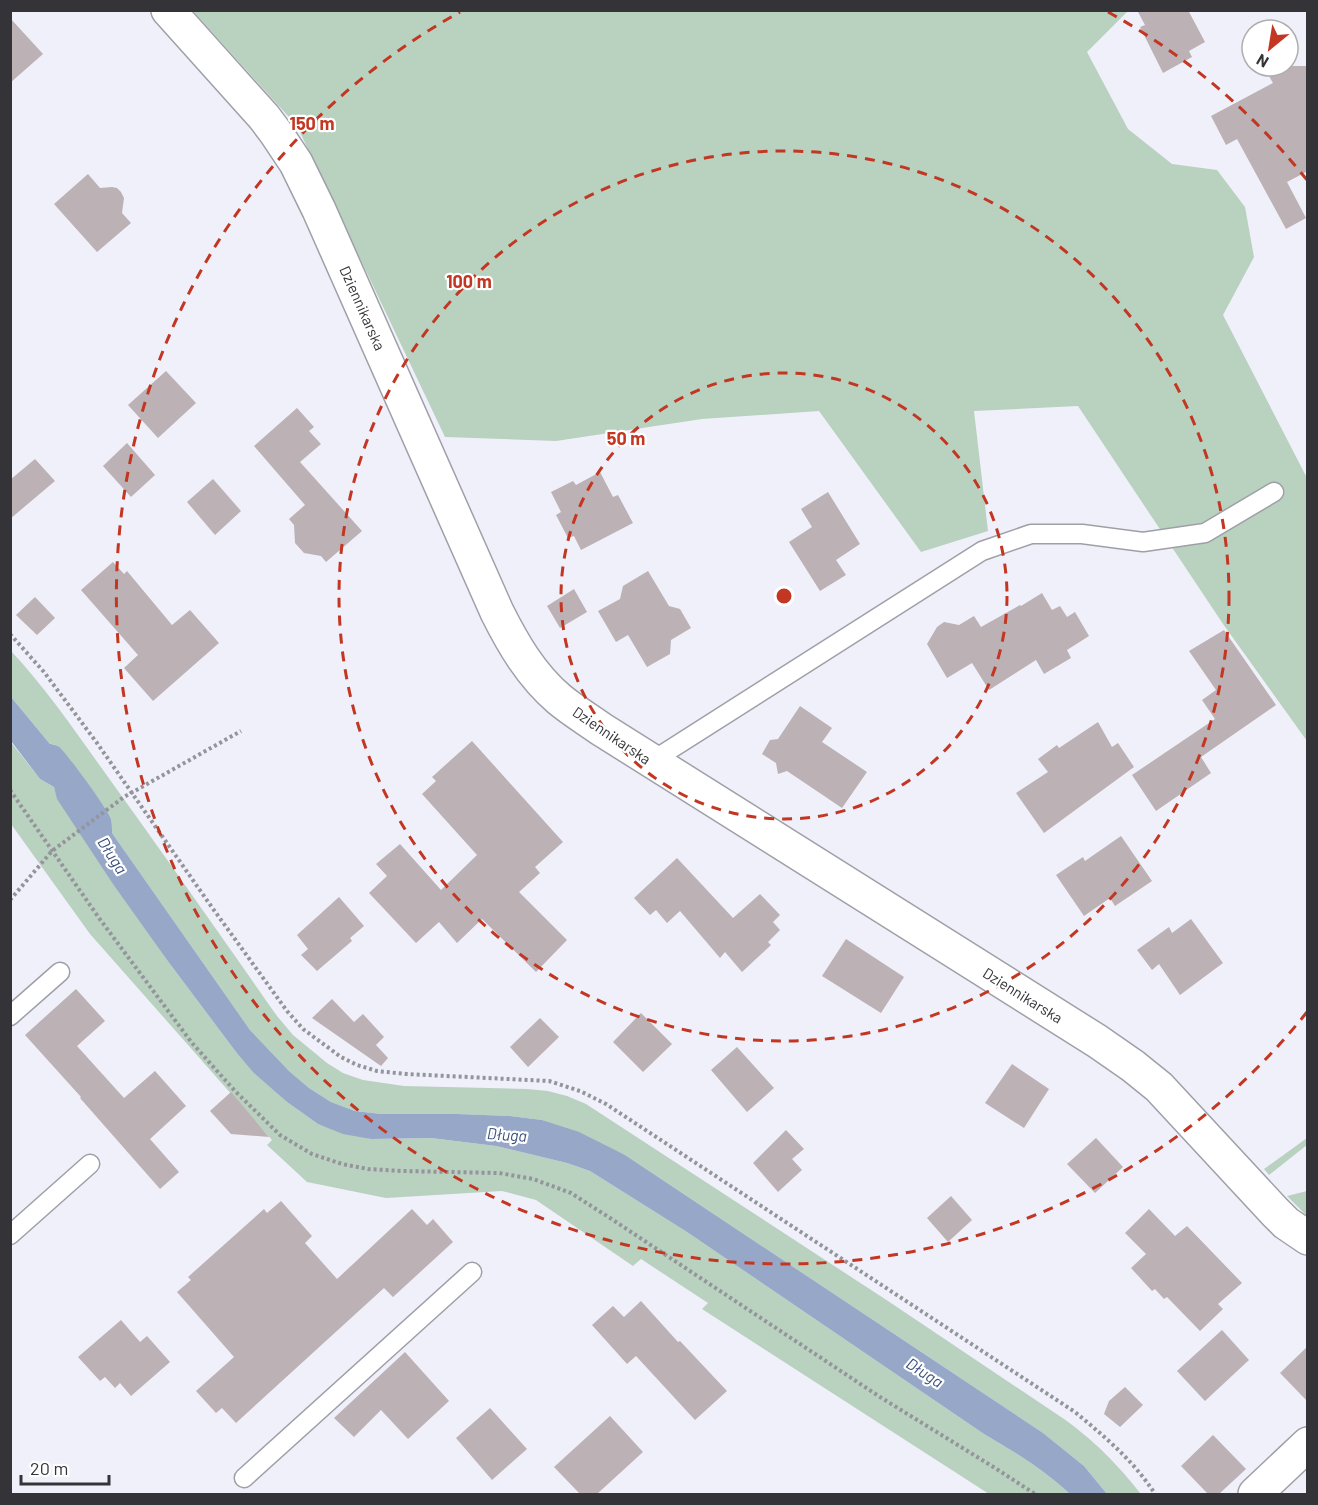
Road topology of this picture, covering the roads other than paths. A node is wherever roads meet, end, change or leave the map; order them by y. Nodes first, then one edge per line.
1 (168, 10) edge
2 (1274, 492) dead end
3 (652, 761) junction
4 (60, 972) dead end
5 (10, 1016) edge
6 (90, 1164) dead end
7 (10, 1235) edge
8 (1308, 1238) edge
9 (472, 1272) dead end
10 (1308, 1444) edge
11 (244, 1478) dead end
12 (1255, 1494) edge

1 - 3 street, Dziennikarska
2 - 3 lane
3 - 8 street, Dziennikarska
4 - 5 lane
6 - 7 lane
9 - 11 lane
10 - 12 street

